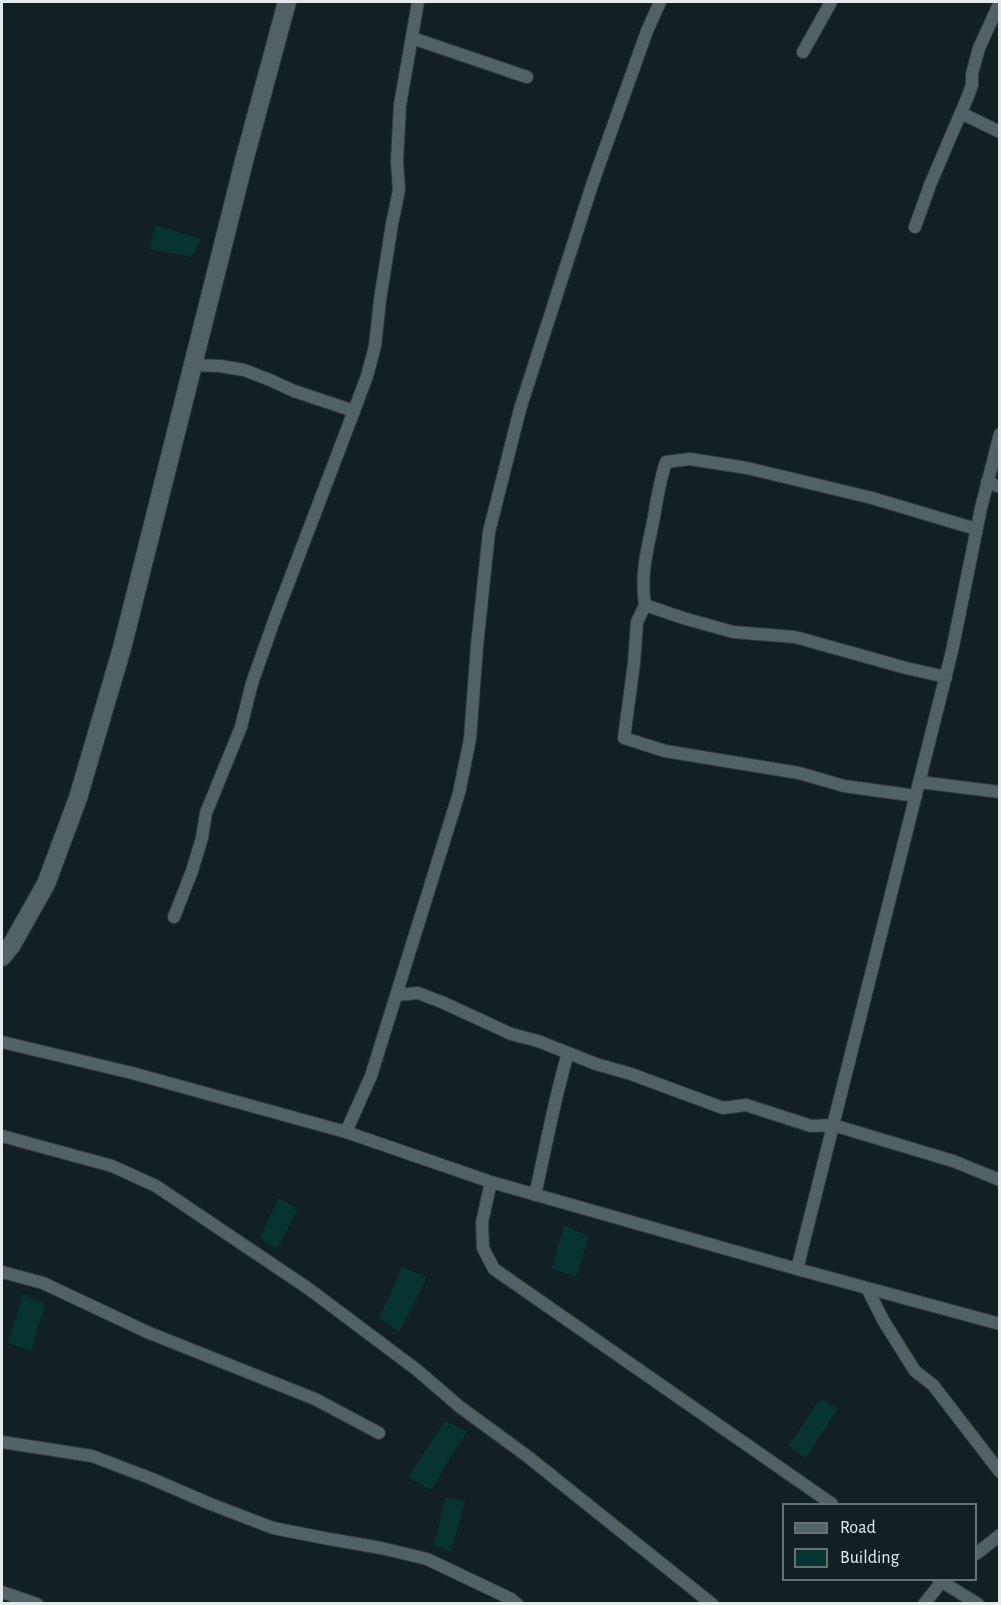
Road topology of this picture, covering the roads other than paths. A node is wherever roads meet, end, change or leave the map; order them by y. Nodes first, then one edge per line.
1 (287, 2) edge
2 (418, 2) edge
3 (660, 2) edge
4 (831, 2) edge
5 (999, 2) edge
6 (412, 38) junction
7 (803, 52) dead end
8 (527, 77) dead end
9 (961, 113) junction
10 (999, 132) edge
11 (915, 227) dead end
12 (193, 365) junction
13 (354, 411) junction
14 (999, 434) edge
15 (987, 482) junction
16 (999, 487) edge
17 (976, 529) junction
18 (645, 604) junction
19 (946, 677) junction
20 (919, 783) junction
21 (999, 792) edge
22 (916, 796) junction
23 (174, 917) dead end
24 (2, 957) edge
25 (397, 995) junction
26 (2, 1042) edge
27 (568, 1053) junction
28 (833, 1125) junction
29 (345, 1132) junction
30 (2, 1136) edge
31 (999, 1180) edge
32 (491, 1182) junction
33 (534, 1195) junction
34 (797, 1269) junction
35 (2, 1272) edge
36 (867, 1288) junction
37 (999, 1324) edge
38 (379, 1433) dead end
39 (2, 1442) edge
40 (999, 1472) edge
41 (831, 1503) edge
42 (999, 1535) edge
43 (977, 1552) edge
44 (940, 1581) edge
45 (943, 1581) edge
46 (2, 1592) edge
47 (37, 1604) edge
48 (517, 1604) edge
49 (712, 1604) edge
50 (924, 1604) edge
51 (978, 1604) edge

1 - 12 street
2 - 6 street
3 - 25 street
4 - 7 street
5 - 9 street
6 - 8 street
6 - 13 street
9 - 10 street
9 - 11 street
12 - 13 street
12 - 24 street
13 - 23 street
14 - 15 street
15 - 16 street
15 - 17 street
17 - 18 street
17 - 19 street
18 - 19 street
18 - 22 street
19 - 20 street
20 - 21 street
20 - 22 street
22 - 28 street
25 - 27 street
25 - 29 street
26 - 29 street
27 - 28 street
27 - 33 street
28 - 31 street
28 - 34 street
29 - 32 street
30 - 49 street
32 - 33 street
32 - 41 street
33 - 34 street
34 - 36 street
35 - 38 street
36 - 37 street
36 - 40 street
39 - 48 street
42 - 43 street
44 - 50 street
45 - 51 street
46 - 47 street

